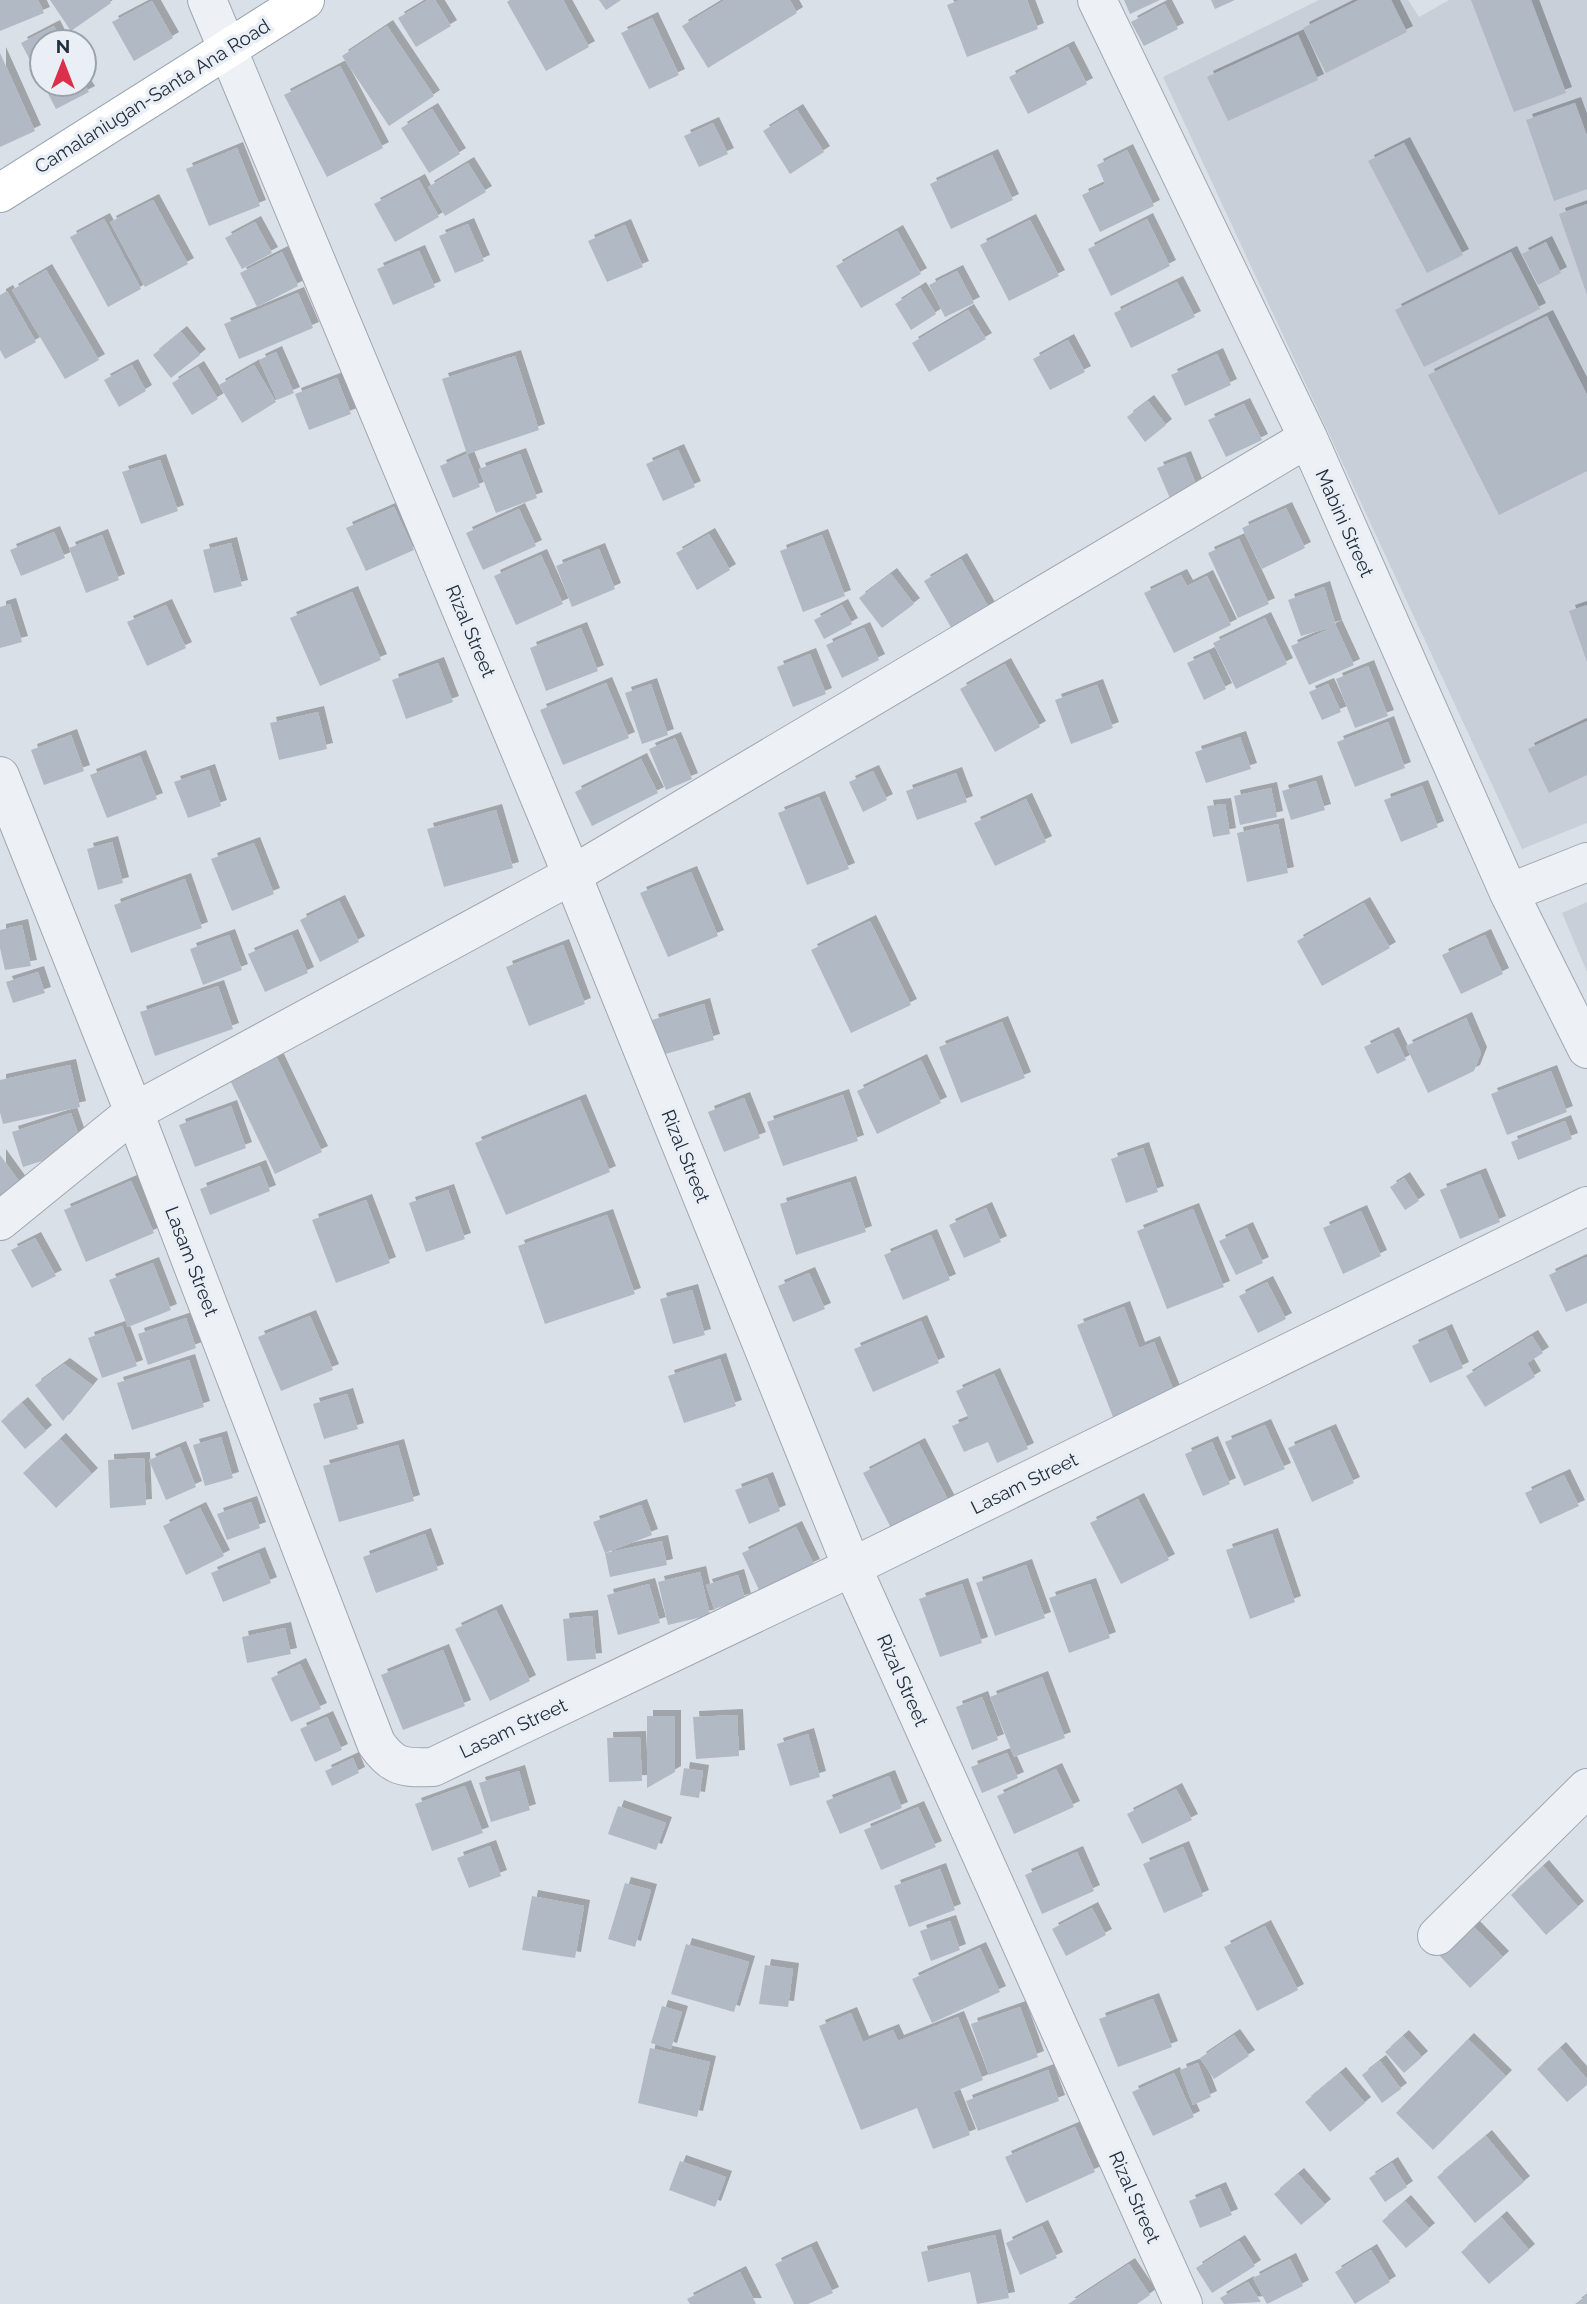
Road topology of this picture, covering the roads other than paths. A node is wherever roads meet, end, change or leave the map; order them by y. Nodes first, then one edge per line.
1 (207, 0) edge
2 (305, 0) edge
3 (1097, 0) edge
4 (228, 48) junction
5 (0, 193) edge
6 (1308, 438) junction
7 (0, 776) edge
8 (1587, 862) edge
9 (572, 874) junction
10 (1509, 892) junction
11 (1587, 1049) edge
12 (134, 1112) junction
13 (1587, 1206) edge
14 (0, 1221) edge
15 (852, 1567) junction
16 (1587, 1788) edge
17 (1437, 1936) dead end
18 (1183, 2304) edge

1 - 4 street, Rizal Street
2 - 4 main road, Camalaniugan-Santa Ana Road
3 - 6 street, Mabini Street
4 - 5 main road, Camalaniugan-Santa Ana Road
4 - 9 street, Rizal Street
6 - 9 street
6 - 10 street, Mabini Street
7 - 12 street, Lasam Street
8 - 10 street
9 - 12 street
9 - 15 street, Rizal Street
10 - 11 street, Mabini Street
12 - 14 street
12 - 15 street, Lasam Street
13 - 15 street, Lasam Street
15 - 18 street, Rizal Street
16 - 17 street

